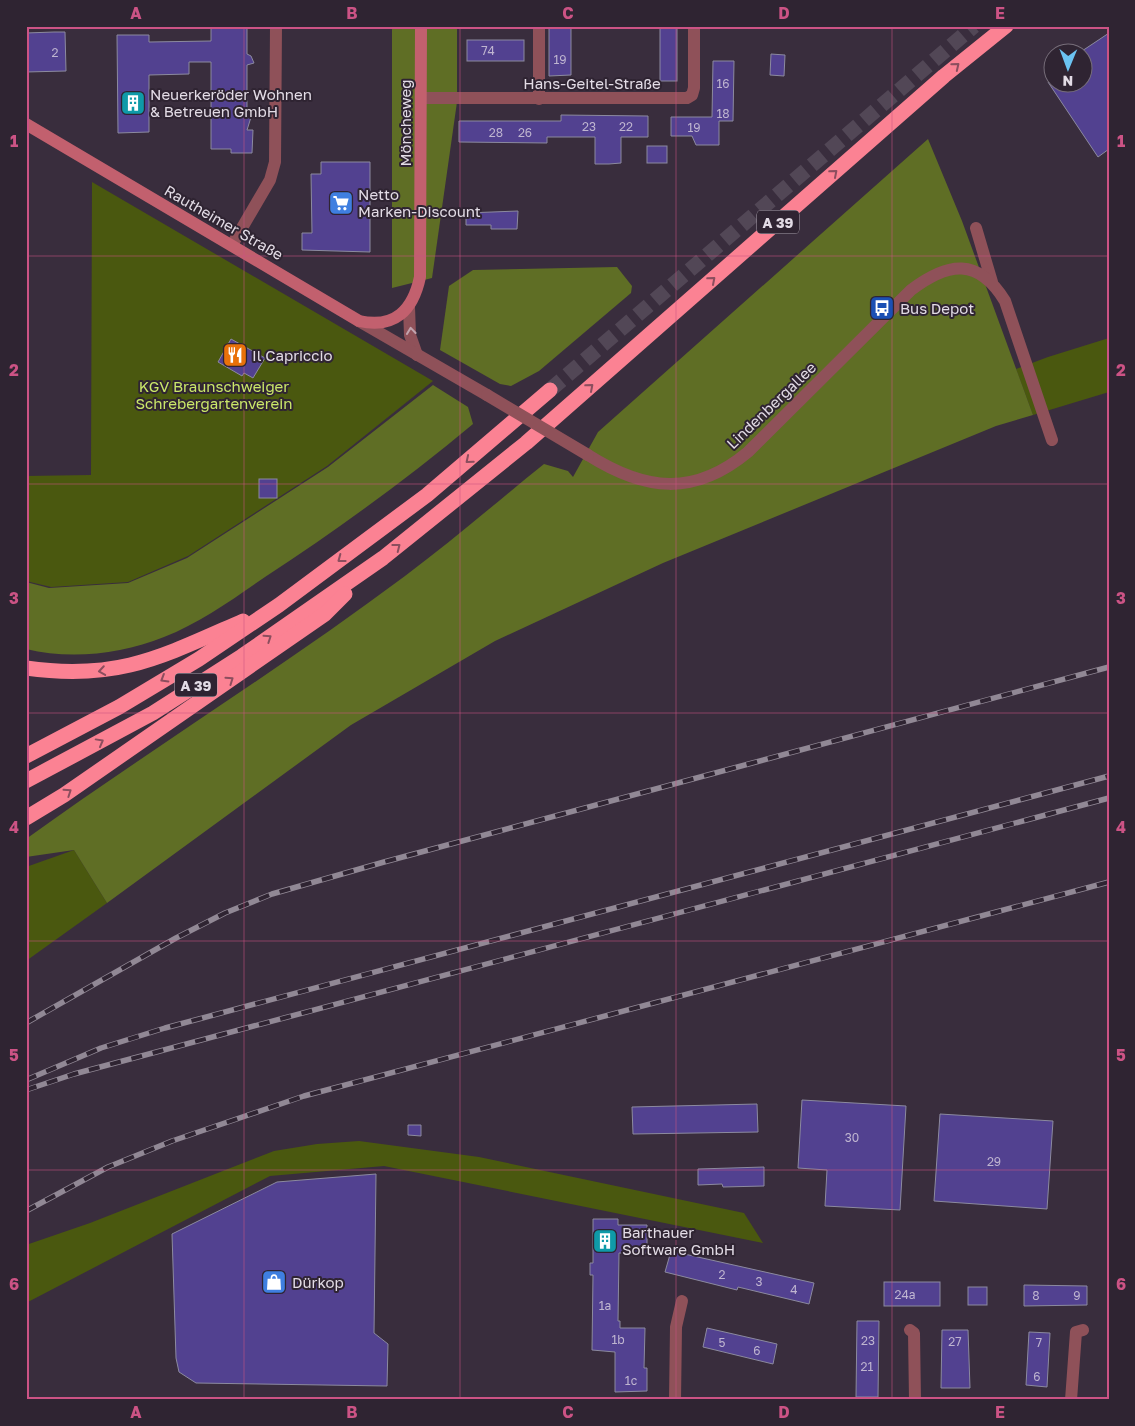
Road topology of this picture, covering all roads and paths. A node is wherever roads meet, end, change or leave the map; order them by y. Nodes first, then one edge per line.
1 (276, 26) edge
2 (421, 26) edge
3 (539, 26) edge
4 (694, 26) edge
5 (1006, 26) edge
6 (421, 98) junction
7 (539, 98) junction
8 (26, 124) edge
9 (976, 228) dead end
10 (232, 245) junction
11 (992, 282) junction
12 (409, 306) junction
13 (359, 321) junction
14 (417, 355) junction
15 (550, 390) tunnel mouth
16 (1052, 440) dead end
17 (358, 577) junction
18 (278, 605) junction
19 (26, 668) edge
20 (26, 756) edge
21 (26, 781) edge
22 (26, 818) edge
23 (682, 1301) dead end
24 (910, 1330) dead end
25 (1083, 1330) dead end
26 (675, 1400) edge
27 (916, 1400) edge
28 (1071, 1400) edge

1 - 10 street
2 - 6 main road, Möncheweg
3 - 7 street
4 - 7 street, Hans-Geitel-Straße
17 -> 5 highway, A 39
6 - 7 street, Hans-Geitel-Straße
6 - 12 main road, Möncheweg
8 - 10 main road, Rautheimer Straße
9 - 11 street, Lindenbergallee
10 - 13 main road, Rautheimer Straße
11 - 14 street, Lindenbergallee, bridge
11 - 16 street, Lindenbergallee
12 - 13 main road, Rautheimer Straße
14 -> 12 street
13 - 14 street, Lindenbergallee
15 -> 18 highway, A 39
21 -> 17 highway, A 39
22 -> 17 highway
18 -> 19 highway
18 -> 20 highway, A 39
23 - 26 street
24 - 27 street
25 - 28 street

